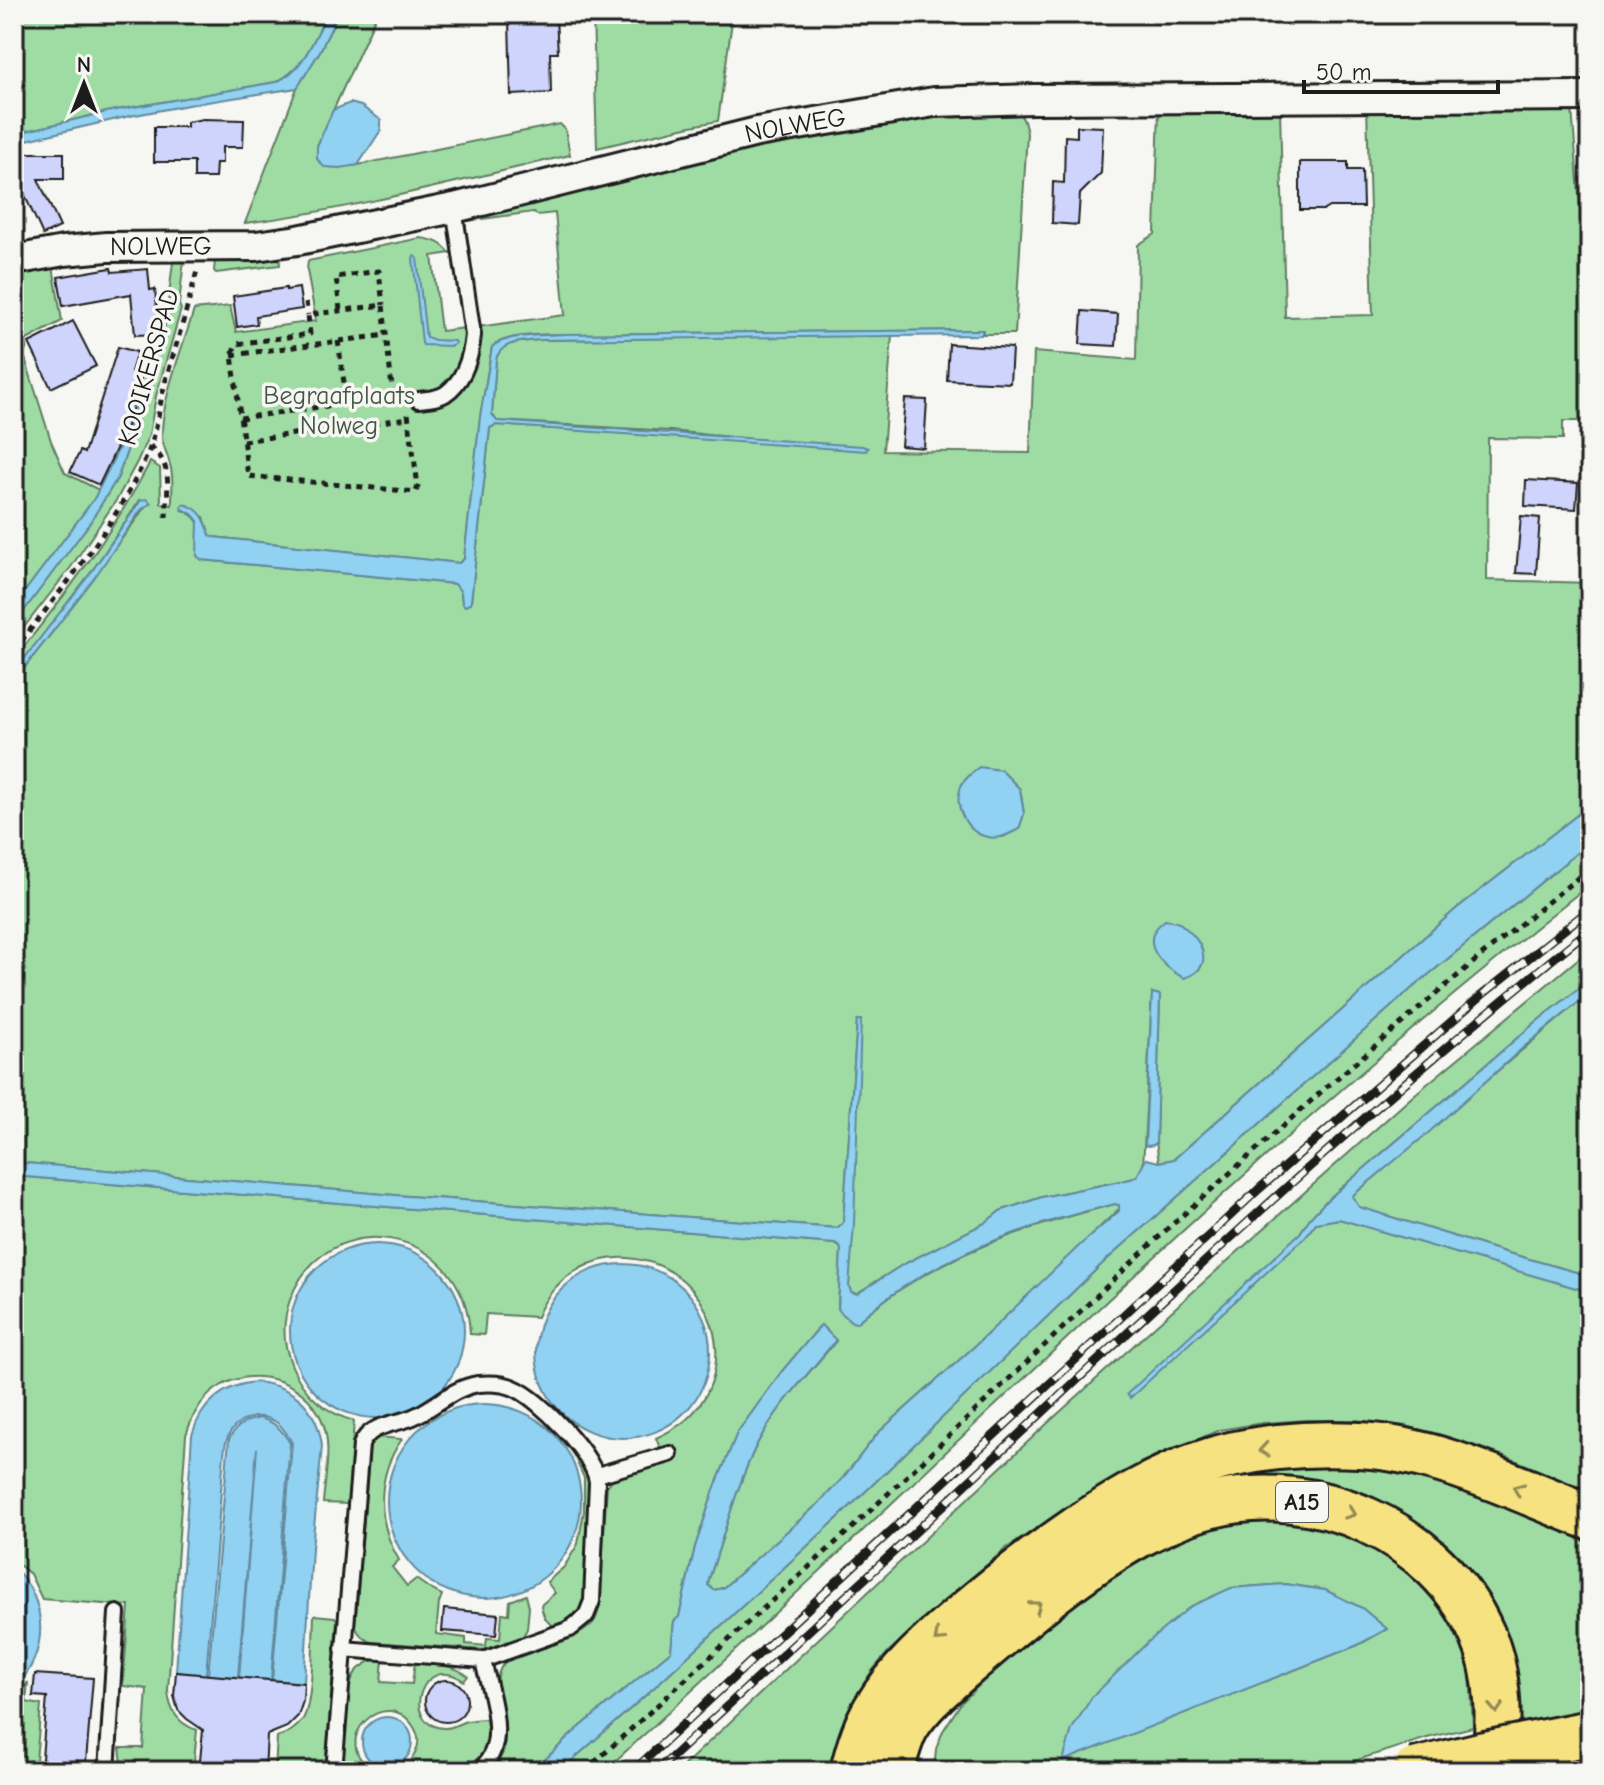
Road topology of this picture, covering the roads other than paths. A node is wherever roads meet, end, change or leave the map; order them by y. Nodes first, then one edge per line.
1 (1590, 96) edge
2 (454, 208) junction
3 (14, 260) edge
4 (419, 400) road end
5 (670, 1454) dead end
6 (597, 1475) junction
7 (1590, 1517) edge
8 (117, 1613) dead end
9 (343, 1649) junction
10 (976, 1656) junction
11 (483, 1660) junction
12 (1590, 1733) edge
13 (107, 1771) edge
14 (334, 1771) edge
15 (480, 1771) edge
16 (853, 1771) edge
17 (891, 1771) edge
18 (922, 1771) edge
19 (1415, 1771) edge
20 (1492, 1771) edge

1 - 2 street, NOLWEG
2 - 3 street, NOLWEG
2 - 4 lane
5 - 6 lane
6 - 9 lane
6 - 11 lane
7 -> 16 main road, A15
8 - 13 lane
9 - 11 lane
9 - 14 lane
10 - 17 main road, A15
10 - 18 main road, A15
10 -> 20 main road, A15
11 - 15 lane
12 - 19 main road, bridge

